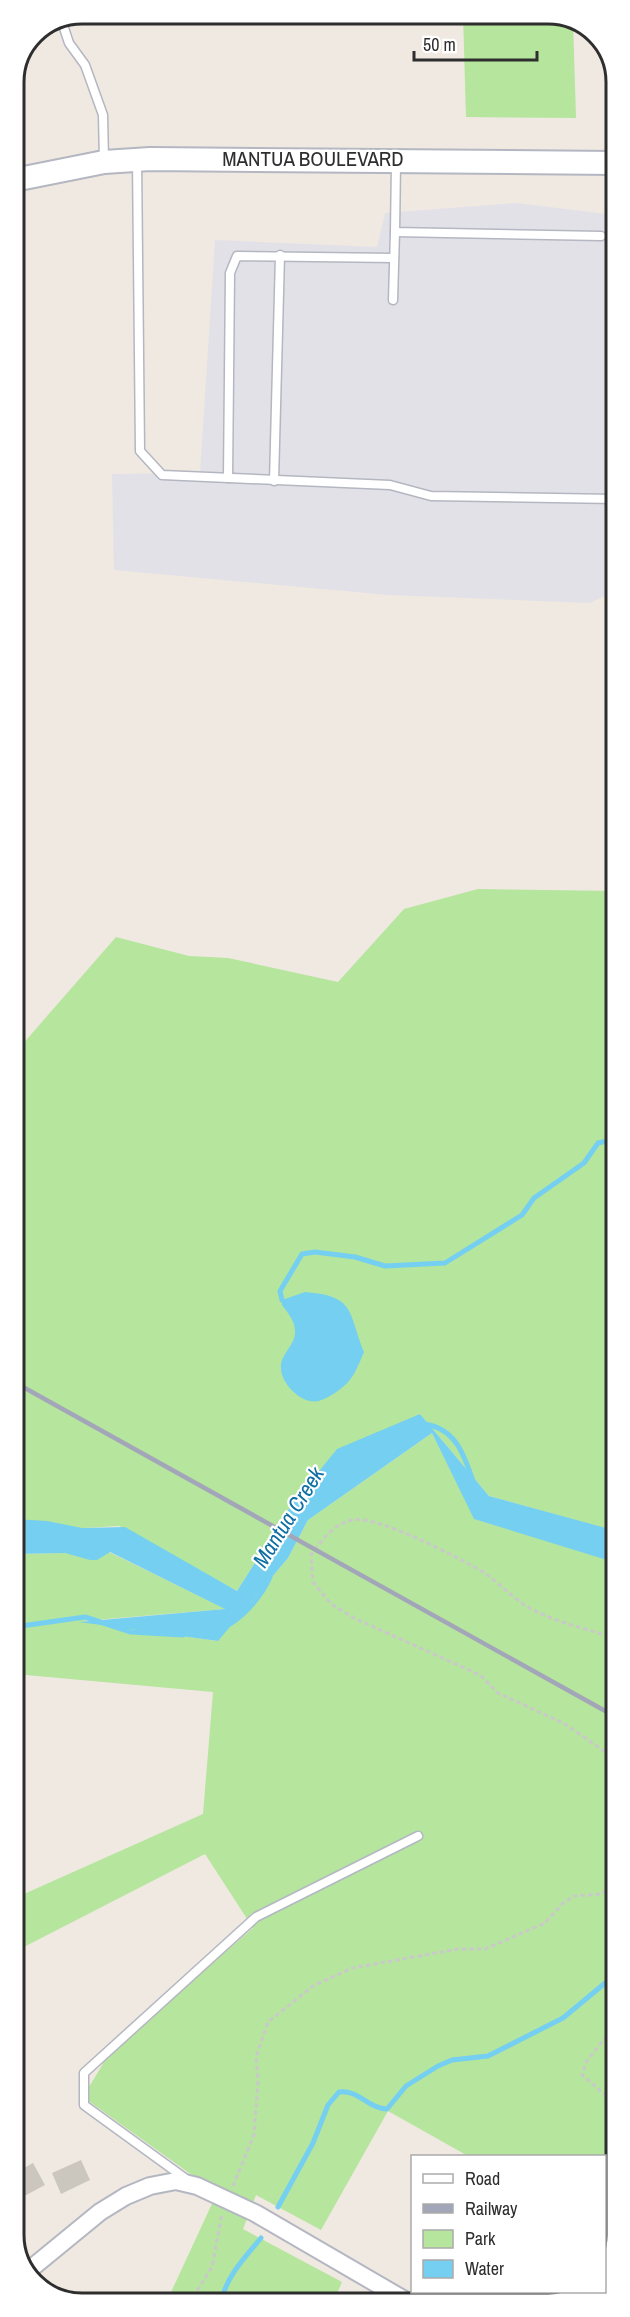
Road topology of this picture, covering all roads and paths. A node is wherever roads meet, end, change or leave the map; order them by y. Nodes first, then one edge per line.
1 (64, 27) edge
2 (396, 159) junction
3 (137, 160) junction
4 (105, 162) junction
5 (606, 164) edge
6 (24, 178) edge
7 (395, 232) junction
8 (601, 236) dead end
9 (280, 255) junction
10 (394, 258) junction
11 (393, 300) dead end
12 (228, 478) junction
13 (274, 481) junction
14 (606, 499) edge
15 (606, 1636) edge
16 (606, 1753) edge
17 (418, 1836) dead end
18 (606, 1891) edge
19 (606, 2033) edge
20 (606, 2095) edge
21 (197, 2186) junction
22 (227, 2199) junction
23 (34, 2266) edge
24 (195, 2293) edge
25 (393, 2293) edge

1 - 4 lane
2 - 3 main road, MANTUA BOULEVARD
2 - 5 main road, MANTUA BOULEVARD
2 - 7 lane
3 - 4 main road, MANTUA BOULEVARD
3 - 12 lane
4 - 6 main road, MANTUA BOULEVARD
7 - 8 lane
7 - 10 lane
9 - 10 lane
9 - 12 lane
9 - 13 lane
10 - 11 lane
12 - 13 lane
13 - 14 lane
15 - 16 path
17 - 21 lane
18 - 22 path
19 - 20 path
21 - 22 street
21 - 23 street
22 - 24 path
22 - 25 street

